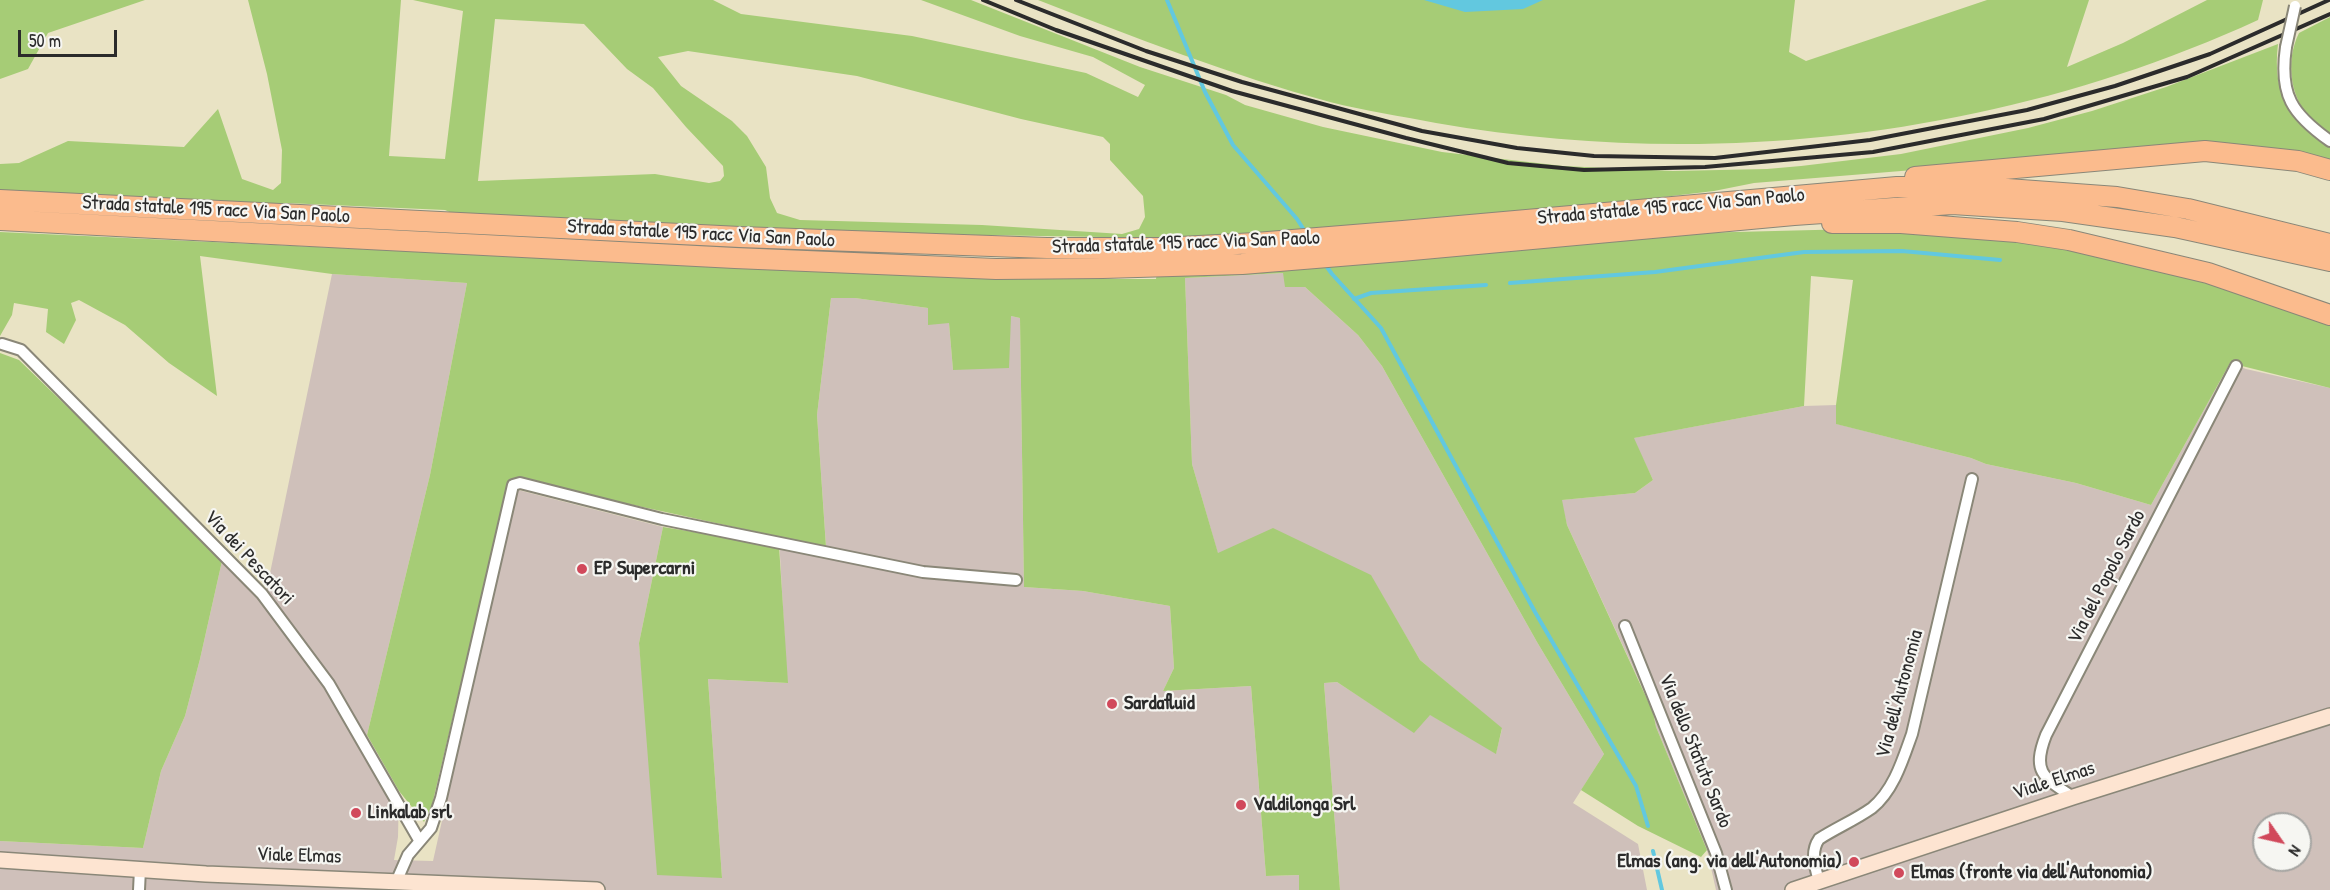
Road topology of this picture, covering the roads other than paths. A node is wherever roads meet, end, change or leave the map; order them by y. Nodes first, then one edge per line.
1 (2295, 3) edge
2 (2330, 141) edge
3 (2330, 170) edge
4 (1897, 187) junction
5 (0, 200) edge
6 (1794, 215) junction
7 (0, 219) edge
8 (1641, 219) junction
9 (2330, 244) edge
10 (1161, 257) junction
11 (2330, 261) edge
12 (2330, 315) edge
13 (2, 344) dead end
14 (2236, 366) dead end
15 (1972, 478) dead end
16 (1016, 580) dead end
17 (1625, 627) dead end
18 (2330, 716) edge
19 (2073, 797) junction
20 (419, 840) junction
21 (0, 860) edge
22 (140, 869) junction
23 (397, 880) junction
24 (1819, 881) junction
25 (140, 890) edge
26 (597, 890) edge
27 (1726, 890) edge
28 (1793, 890) edge

1 - 2 street, bridge
3 - 4 highway
4 - 8 highway, Strada statale 195 racc Via San Paolo
4 - 9 highway, Strada statale 195 racc Via San Paolo
5 - 10 highway, Strada statale 195 racc Via San Paolo
6 - 8 highway, Strada statale 195 racc Via San Paolo
6 - 11 highway, Strada statale 195 racc Via San Paolo
6 - 12 highway
7 - 10 highway, Strada statale 195 racc Via San Paolo
8 - 10 highway, Strada statale 195 racc Via San Paolo
13 - 20 street, Via dei Pescatori
14 - 19 street, Via del Popolo Sardo
15 - 24 street, Via dell'Autonomia
16 - 20 street
17 - 27 street, Via dello Statuto Sardo
18 - 19 main road, Viale Elmas
19 - 24 main road, Viale Elmas
20 - 23 street
21 - 22 main road, Viale Elmas
22 - 23 main road, Viale Elmas
22 - 25 street
23 - 26 main road, Viale Elmas
24 - 28 main road, Viale Elmas

